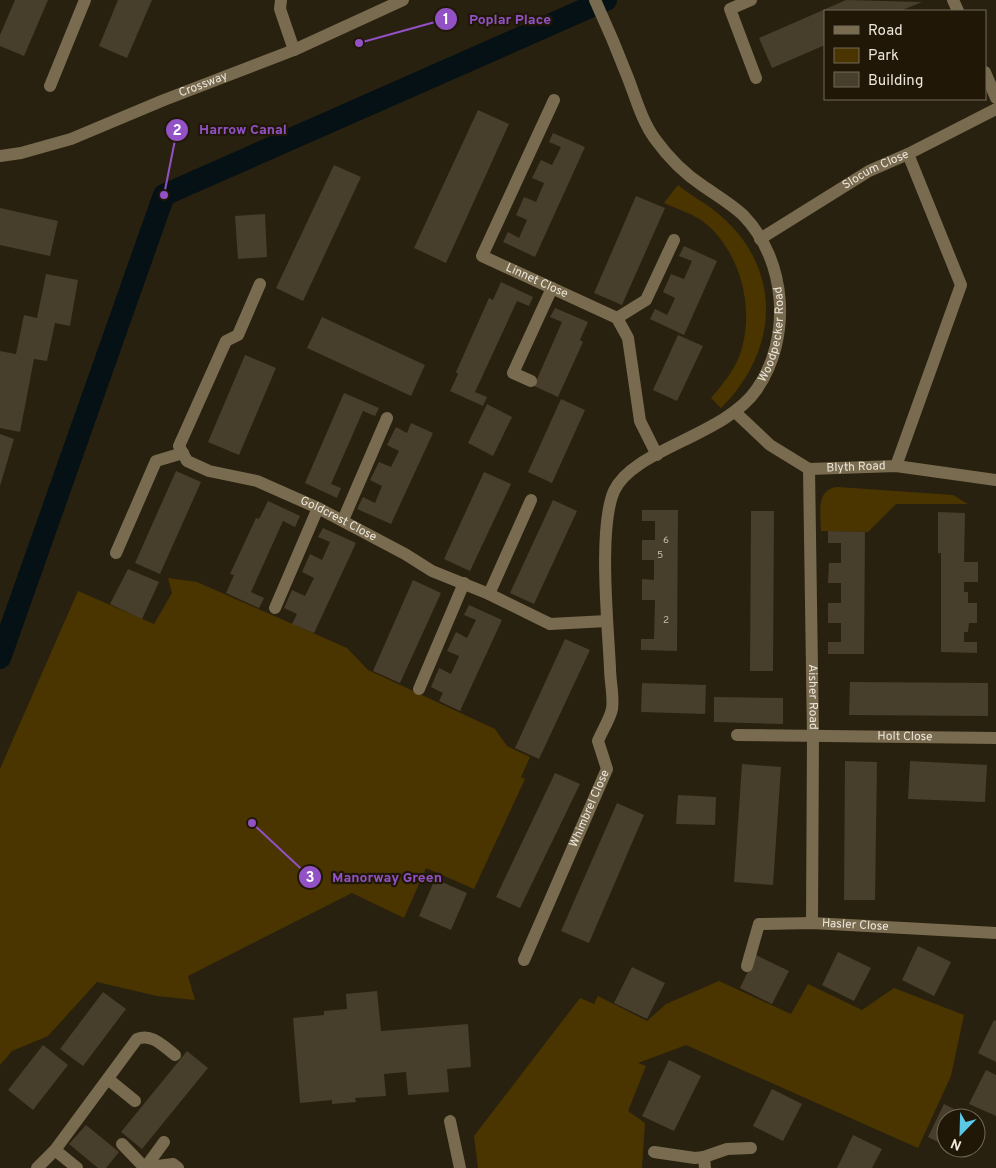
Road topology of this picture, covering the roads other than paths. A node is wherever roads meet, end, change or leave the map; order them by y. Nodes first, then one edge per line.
1 (85, 0) edge
2 (280, 0) edge
3 (403, 0) edge
4 (595, 0) edge
5 (752, 0) edge
6 (294, 50) junction
7 (986, 74) edge
8 (756, 78) dead end
9 (50, 86) dead end
10 (996, 98) edge
11 (554, 100) dead end
12 (996, 109) edge
13 (908, 154) junction
14 (0, 156) edge
15 (760, 239) junction
16 (674, 240) dead end
17 (260, 284) dead end
18 (552, 288) junction
19 (617, 318) junction
20 (531, 381) dead end
21 (736, 412) junction
22 (387, 418) dead end
23 (183, 453) junction
24 (657, 455) junction
25 (896, 466) junction
26 (809, 470) junction
27 (996, 480) edge
28 (531, 500) dead end
29 (318, 508) junction
30 (343, 520) junction
31 (116, 552) dead end
32 (464, 583) junction
33 (489, 594) junction
34 (275, 608) dead end
35 (607, 621) junction
36 (419, 689) dead end
37 (737, 735) dead end
38 (813, 736) junction
39 (996, 738) edge
40 (812, 923) junction
41 (996, 932) edge
42 (524, 960) dead end
43 (747, 966) dead end
44 (175, 1055) dead end
45 (108, 1079) junction
46 (135, 1101) dead end
47 (450, 1121) dead end
48 (164, 1142) dead end
49 (122, 1144) dead end
50 (751, 1148) dead end
51 (55, 1150) junction
52 (654, 1152) dead end
53 (705, 1162) edge
54 (37, 1168) edge
55 (77, 1168) edge
56 (144, 1168) edge
57 (178, 1168) edge
58 (460, 1168) edge

1 - 9 street
2 - 6 street
3 - 6 street, Crossway
4 - 15 street, Woodpecker Road
5 - 8 street
6 - 14 street, Crossway
7 - 10 street
11 - 18 street, Linnet Close
12 - 13 street, Slocum Close
13 - 15 street, Slocum Close
13 - 25 street
15 - 21 street, Woodpecker Road
16 - 19 street
17 - 23 street
18 - 19 street, Linnet Close
18 - 20 street
19 - 24 street
21 - 24 street, Woodpecker Road
21 - 26 street, Blyth Road
22 - 30 street
23 - 29 street, Goldcrest Close
23 - 31 street
24 - 35 street, Woodpecker Road
25 - 26 street, Blyth Road
25 - 27 street, Blyth Road
26 - 38 street, Aisher Road
28 - 33 street
29 - 30 street, Goldcrest Close
29 - 34 street
30 - 32 street, Goldcrest Close
32 - 33 street, Goldcrest Close
32 - 36 street
33 - 35 street, Goldcrest Close
35 - 42 street, Whimbrel Close
37 - 38 street, Holt Close
38 - 39 street, Holt Close
38 - 40 street, Aisher Road
40 - 41 street, Hasler Close
40 - 43 street, Hasler Close
44 - 45 street
45 - 46 street
45 - 51 street
47 - 58 street
48 - 56 street
49 - 56 street
50 - 53 street
51 - 54 street
51 - 55 street
52 - 53 street
56 - 57 street

